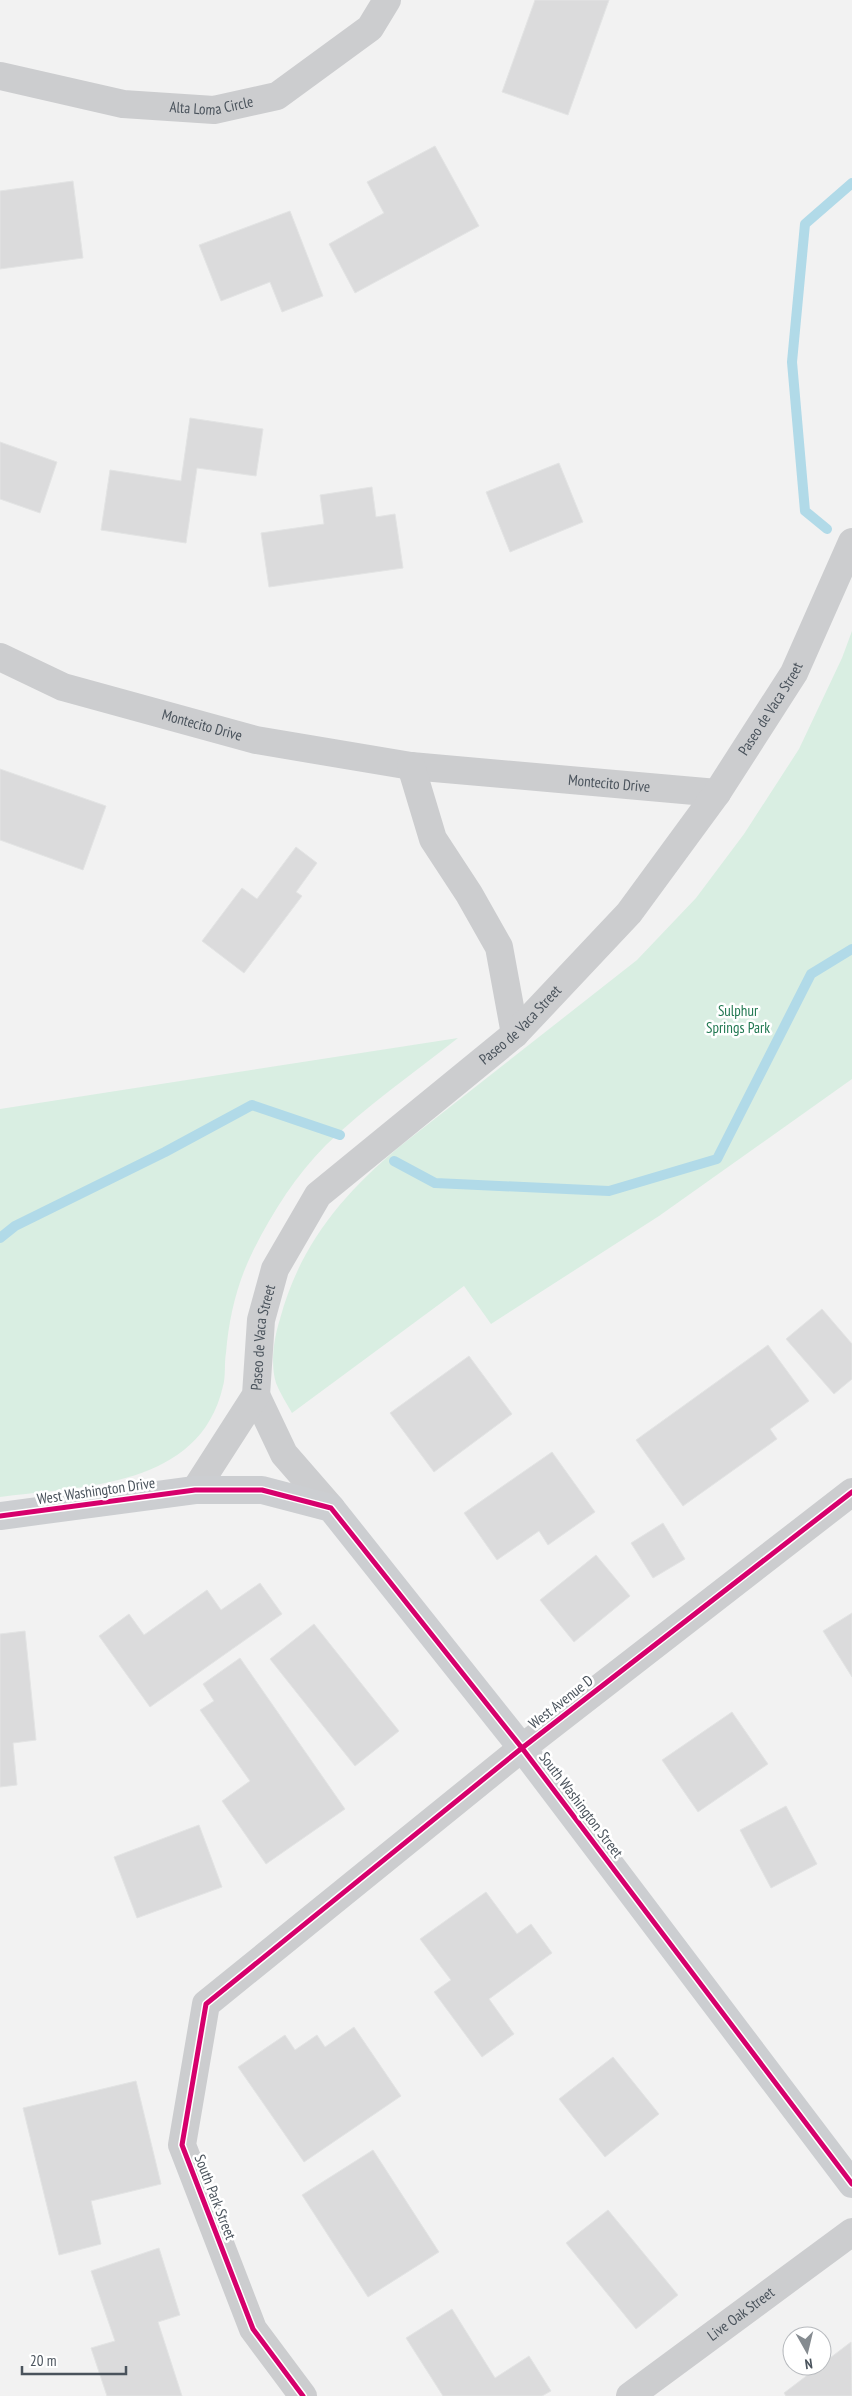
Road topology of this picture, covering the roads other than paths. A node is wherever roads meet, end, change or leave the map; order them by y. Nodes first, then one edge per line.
1 (387, 0) edge
2 (0, 76) edge
3 (852, 542) edge
4 (0, 657) edge
5 (411, 766) junction
6 (717, 793) junction
7 (515, 1034) junction
8 (256, 1395) junction
9 (195, 1490) junction
10 (852, 1492) edge
11 (331, 1508) junction
12 (0, 1516) edge
13 (522, 1748) junction
14 (218, 1992) joint
15 (852, 2184) edge
16 (852, 2232) edge
17 (303, 2396) edge
18 (630, 2396) edge

1 - 2 street, Alta Loma Circle
3 - 6 street, Paseo de Vaca Street
4 - 5 street, Montecito Drive
5 - 6 street, Montecito Drive
5 - 7 street
6 - 7 street, Paseo de Vaca Street
7 - 8 street, Paseo de Vaca Street
8 - 9 street, Paseo de Vaca Street
8 - 11 street
9 - 11 street
9 - 12 street, West Washington Drive
10 - 13 street, West Avenue D
11 - 13 street, South Washington Street
13 - 14 street, West Avenue D
13 - 15 street, South Washington Street
14 - 17 street, South Park Street
16 - 18 street, Live Oak Street

